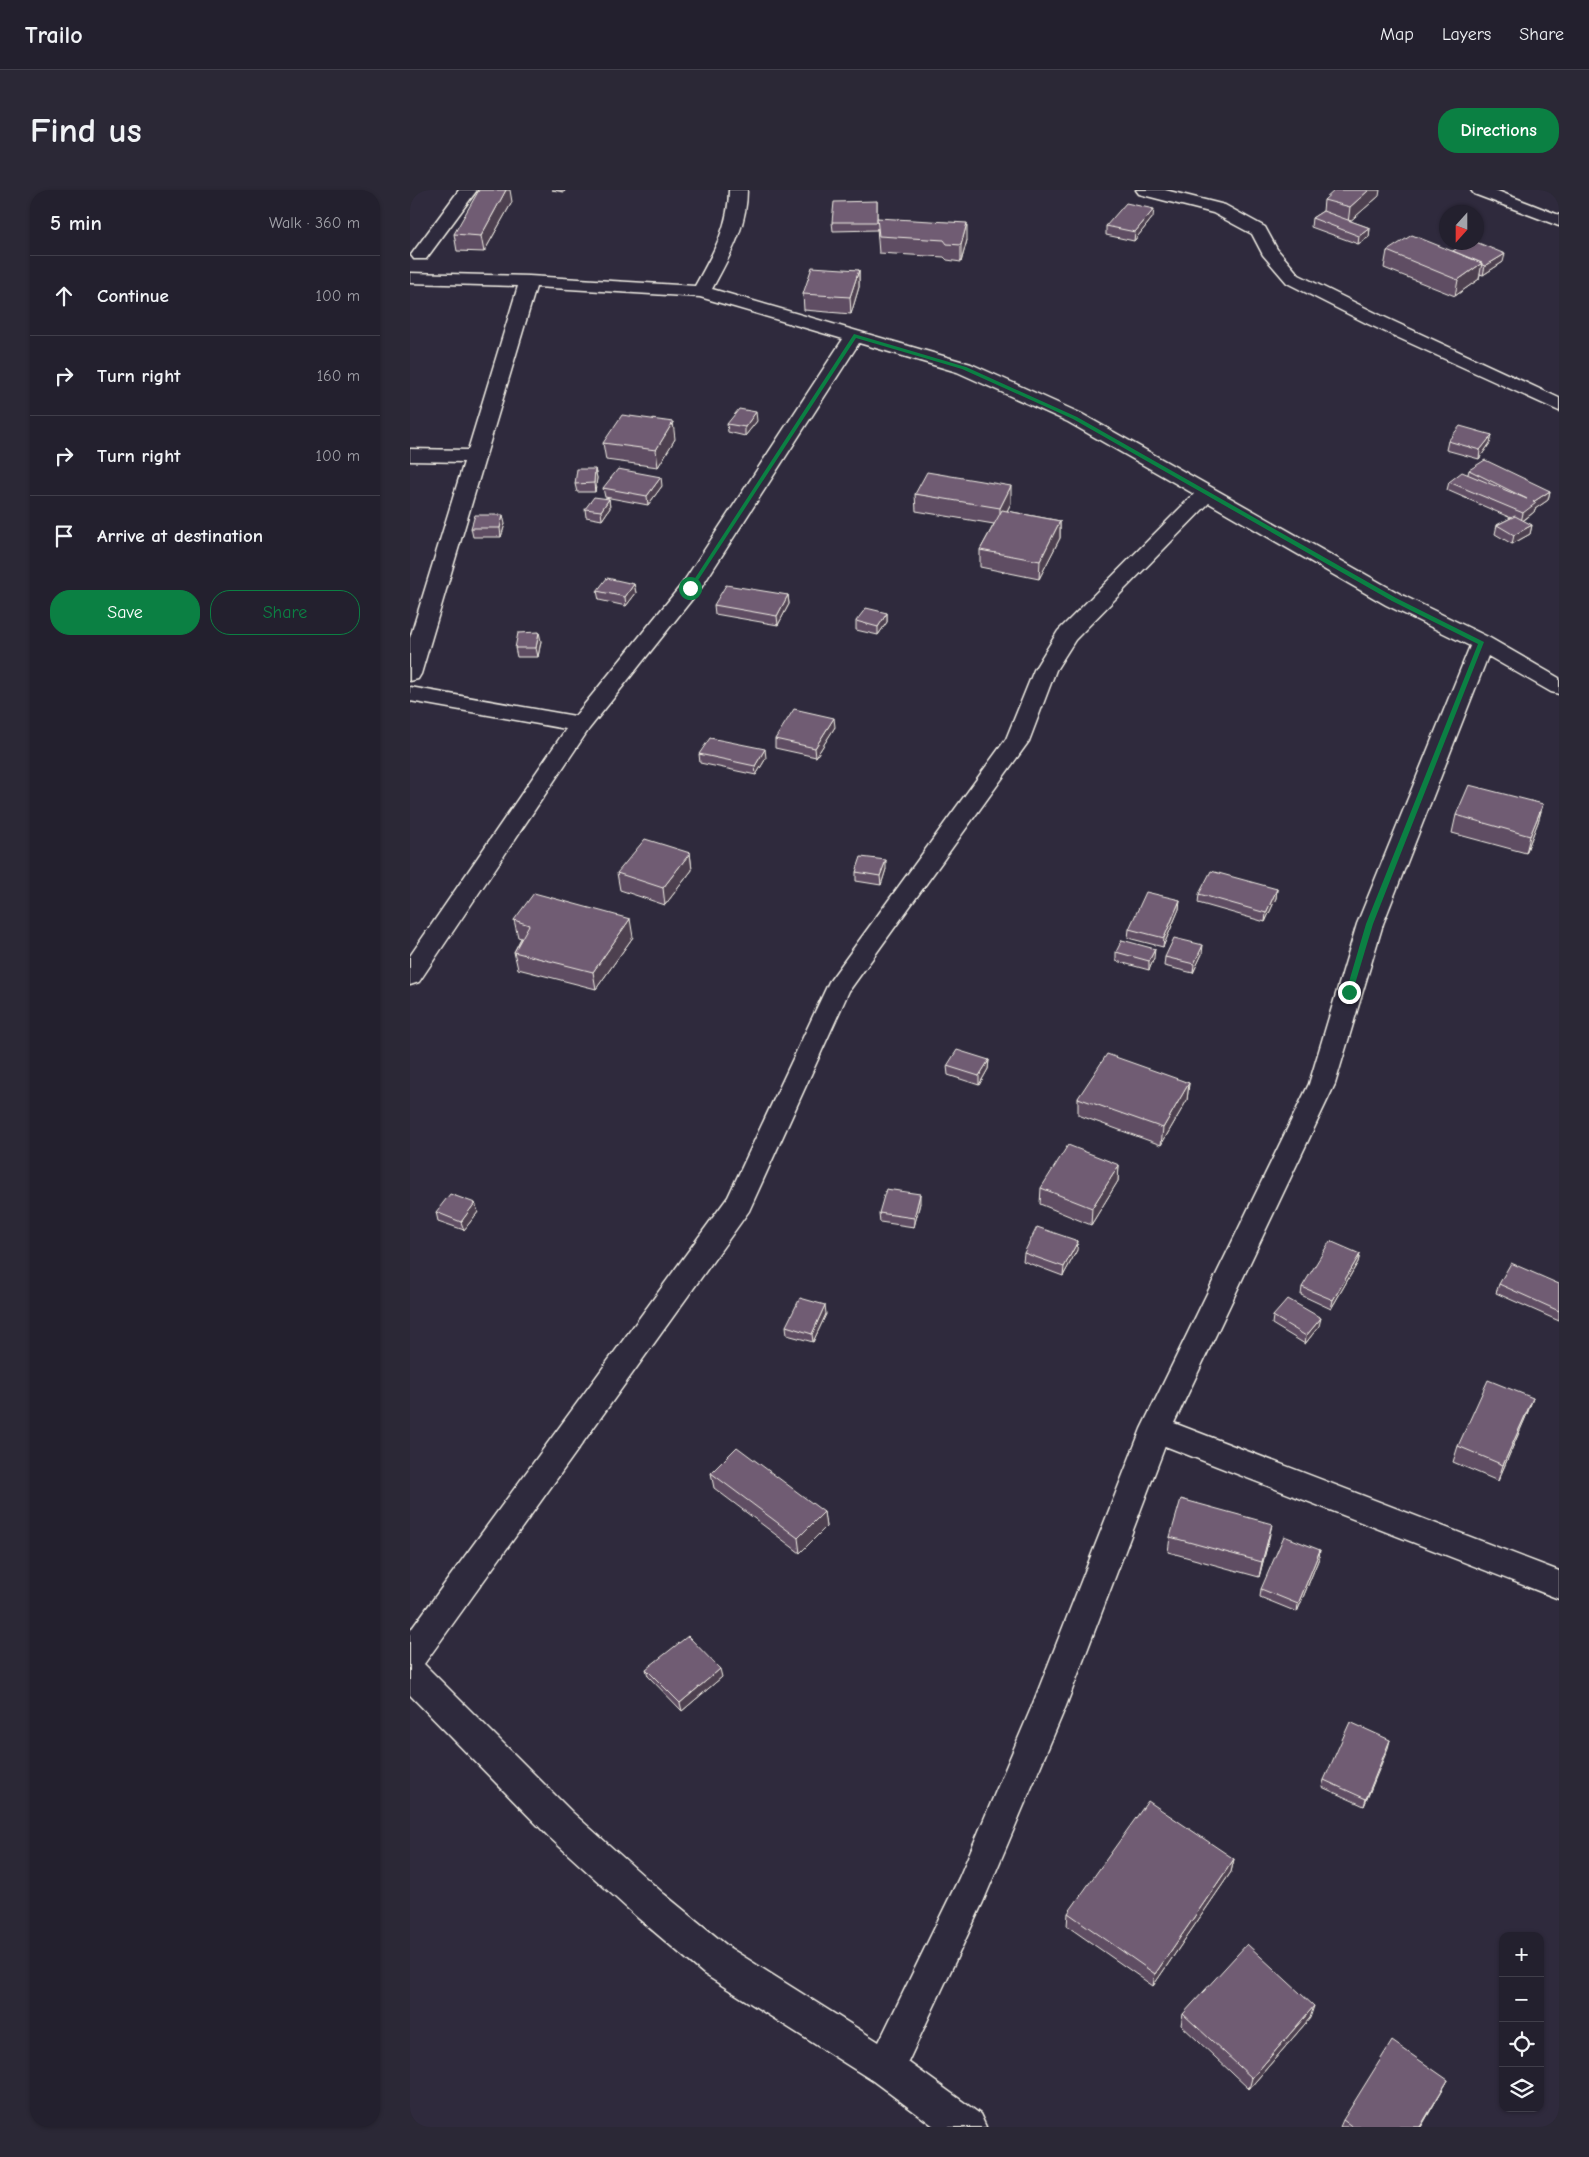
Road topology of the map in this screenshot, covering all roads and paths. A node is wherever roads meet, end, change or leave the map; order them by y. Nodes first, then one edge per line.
1 (468, 190) edge
2 (738, 190) edge
3 (1145, 190) edge
4 (1480, 190) edge
5 (1559, 220) edge
6 (420, 255) dead end
7 (410, 278) edge
8 (529, 281) junction
9 (701, 292) junction
10 (854, 336) junction
11 (1559, 405) edge
12 (410, 455) edge
13 (475, 456) junction
14 (1207, 493) junction
15 (1482, 643) junction
16 (410, 674) edge
17 (1559, 687) edge
18 (410, 694) edge
19 (581, 724) junction
20 (410, 976) edge
21 (1156, 1429) junction
22 (1559, 1585) edge
23 (410, 1657) edge
24 (410, 1672) edge
25 (886, 2068) junction
26 (967, 2127) edge

1 - 6 street
2 - 9 street
3 - 11 street
4 - 5 street
7 - 8 street
8 - 9 street
8 - 13 street
9 - 10 street
10 - 14 street
10 - 19 street
12 - 13 street
13 - 16 street
14 - 15 street
14 - 23 street
15 - 17 street
15 - 21 street
18 - 19 street
19 - 20 street
21 - 22 street
21 - 25 street
24 - 25 street
25 - 26 street

